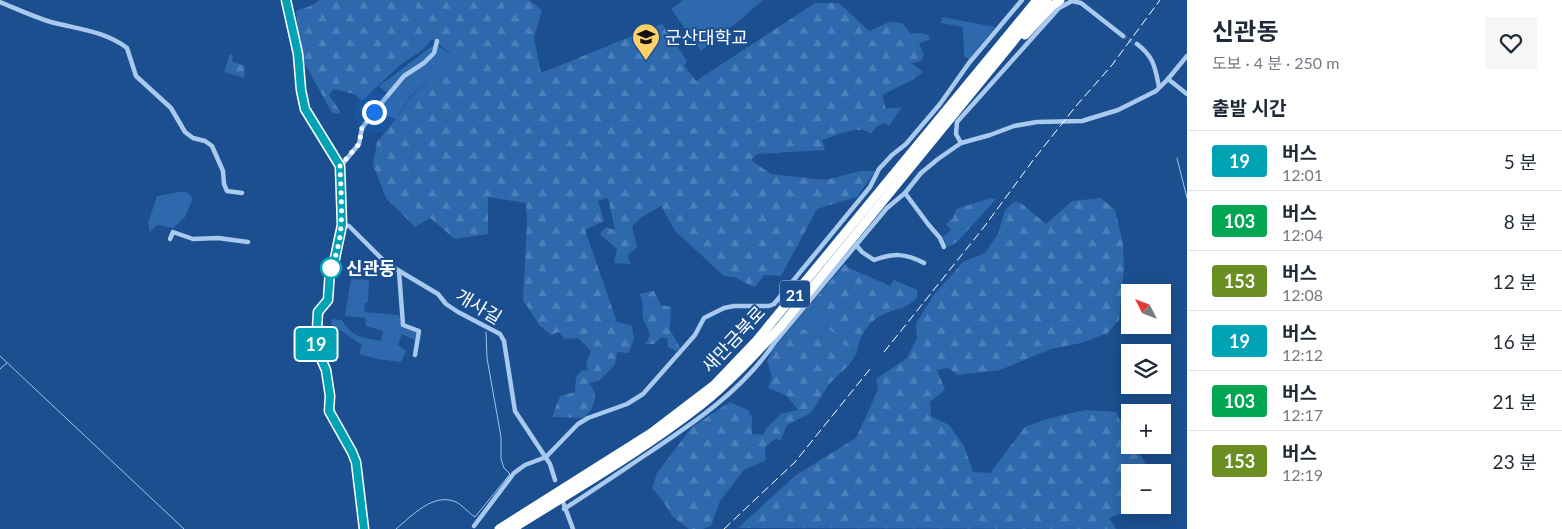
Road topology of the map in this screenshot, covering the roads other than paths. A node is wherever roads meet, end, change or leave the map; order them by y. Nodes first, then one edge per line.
1 (286, 0) edge
2 (1022, 0) edge
3 (1030, 0) edge
4 (1037, 0) edge
5 (1047, 0) edge
6 (1060, 0) edge
7 (0, 2) edge
8 (1123, 36) tunnel mouth
9 (437, 41) dead end
10 (1137, 44) tunnel mouth
11 (997, 48) junction
12 (1187, 56) edge
13 (989, 70) junction
14 (1168, 79) junction
15 (1159, 87) junction
16 (1187, 94) edge
17 (961, 143) junction
18 (340, 166) junction
19 (242, 193) dead end
20 (905, 193) junction
21 (342, 225) junction
22 (170, 239) dead end
23 (248, 242) dead end
24 (856, 245) junction
25 (944, 247) dead end
26 (924, 262) dead end
27 (399, 271) junction
28 (415, 355) dead end
29 (546, 457) junction
30 (555, 480) dead end
31 (563, 502) dead end
32 (564, 509) junction
33 (474, 526) dead end
34 (364, 529) edge
35 (499, 529) edge
36 (512, 529) edge
37 (573, 529) edge

1 - 18 street
2 - 29 street
3 - 11 highway
4 - 11 highway, 새만금북로 / 21
5 - 13 highway, 새만금북로 / 21
6 - 13 highway
7 - 19 street
8 - 17 street
9 - 18 street
10 - 15 street
11 - 35 highway, 새만금북로 / 21
12 - 14 street
13 - 36 highway, 새만금북로 / 21
14 - 15 street
14 - 16 street
15 - 17 street
17 - 20 street
18 - 21 street
20 - 24 street
20 - 25 street
21 - 27 street, 개사길
21 - 34 street
22 - 23 street
24 - 26 street
24 - 32 street
27 - 28 street
27 - 29 street, 개사길
29 - 30 street, 개사길
29 - 33 street
31 - 32 street
32 - 37 street

